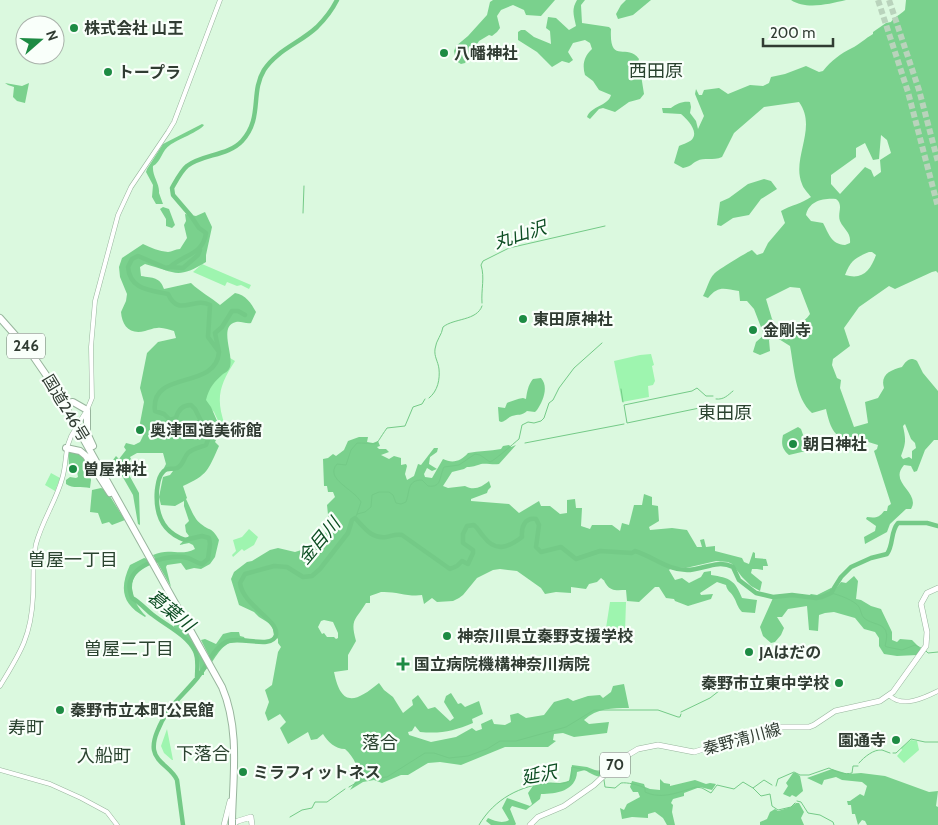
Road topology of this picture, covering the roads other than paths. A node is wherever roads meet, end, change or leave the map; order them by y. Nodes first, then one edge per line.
1 (220, 0) edge
2 (0, 318) edge
3 (64, 404) junction
4 (88, 410) junction
5 (66, 448) junction
6 (106, 476) junction
7 (123, 510) junction
8 (938, 588) edge
9 (0, 686) edge
10 (938, 691) edge
11 (890, 696) junction
12 (0, 770) edge
13 (233, 777) junction
14 (233, 821) edge
15 (117, 825) edge
16 (224, 825) edge
17 (251, 825) edge
18 (530, 825) edge

1 - 4 main road
2 - 3 highway, 国道246号 / 246
3 - 4 highway
3 - 6 highway, 国道246号 / 246
4 - 5 main road
4 - 6 highway
5 - 7 highway
5 - 9 main road
6 - 7 highway, 国道246号 / 246
7 - 13 highway, 国道246号 / 246
8 - 11 main road
10 - 11 main road
11 - 18 main road, 秦野清川線 / 70
12 - 15 main road
13 - 14 main road
13 - 14 highway, 246
14 - 16 main road
14 - 17 main road

